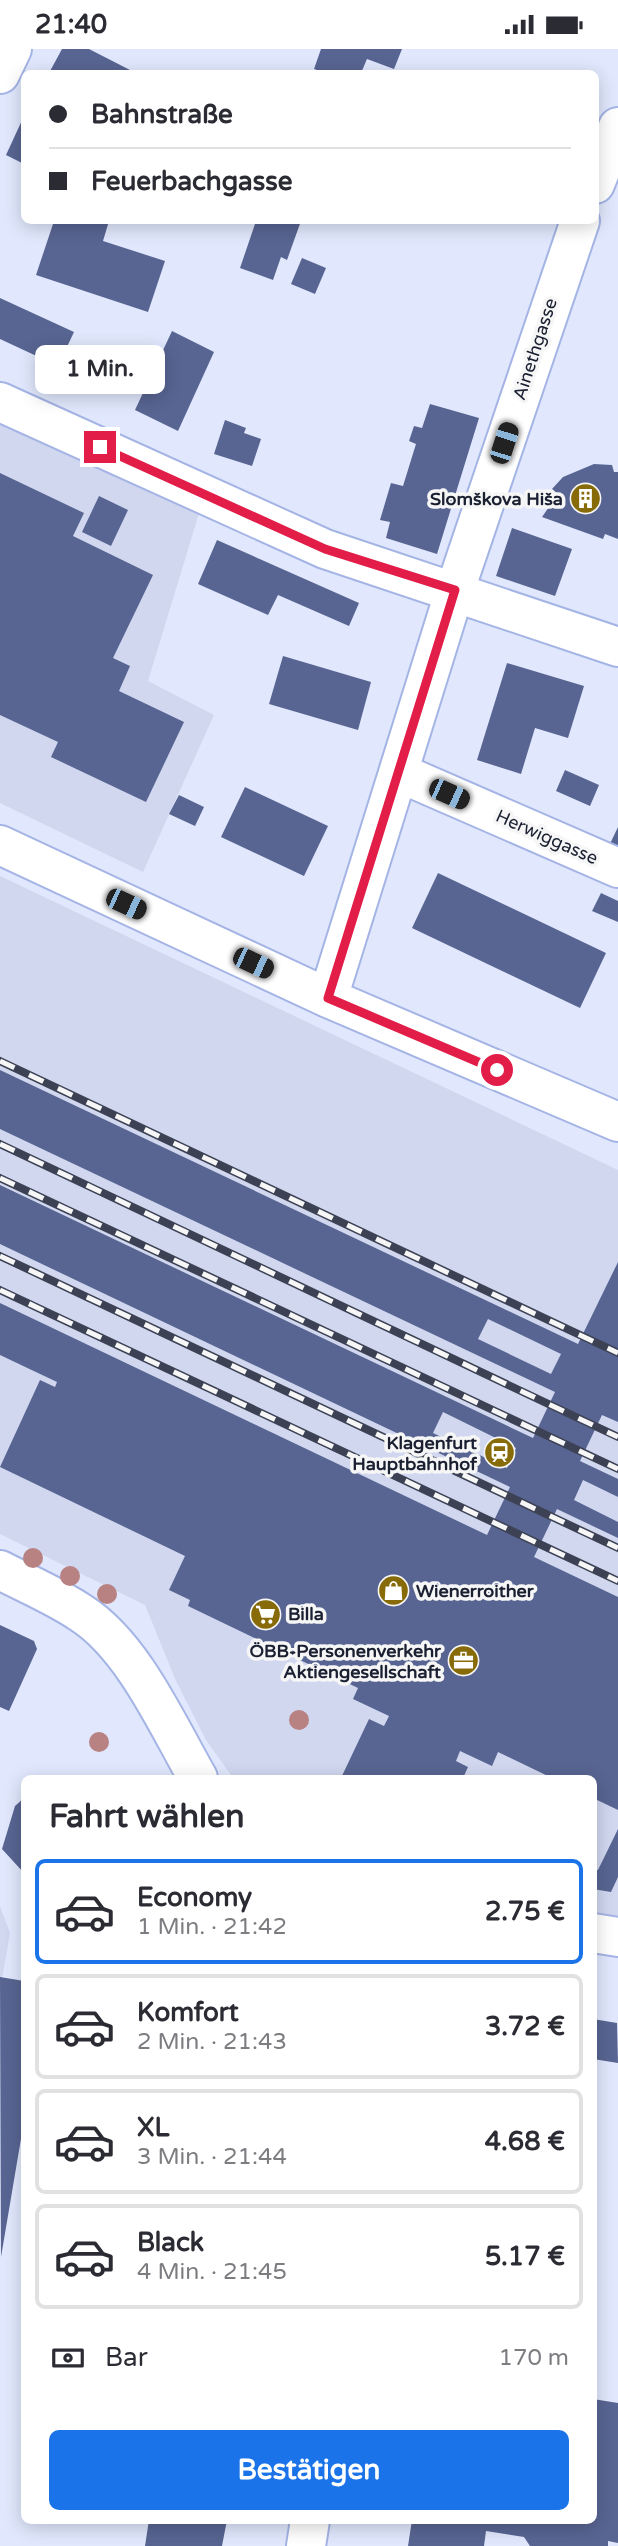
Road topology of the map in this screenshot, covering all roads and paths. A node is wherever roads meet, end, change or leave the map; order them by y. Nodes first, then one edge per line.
1 (12, 49) edge
2 (0, 74) edge
3 (618, 127) edge
4 (599, 174) edge
5 (579, 224) edge
6 (0, 402) edge
7 (455, 590) junction
8 (618, 647) edge
9 (400, 773) junction
10 (0, 845) edge
11 (618, 869) edge
12 (328, 998) junction
13 (618, 1122) edge
14 (0, 1570) edge
15 (196, 1775) edge
16 (597, 1917) edge
17 (618, 1920) edge
18 (597, 1934) edge
19 (618, 1937) edge
20 (309, 2524) edge
21 (306, 2546) edge

1 - 2 street
3 - 4 street
5 - 7 street, Ainethgasse
6 - 7 street
7 - 8 street
7 - 9 street, Ainethgasse
9 - 11 street, Herwiggasse
9 - 12 street, Ainethgasse
10 - 12 street
12 - 13 street
14 - 15 street
16 - 17 street
18 - 19 street
20 - 21 street

